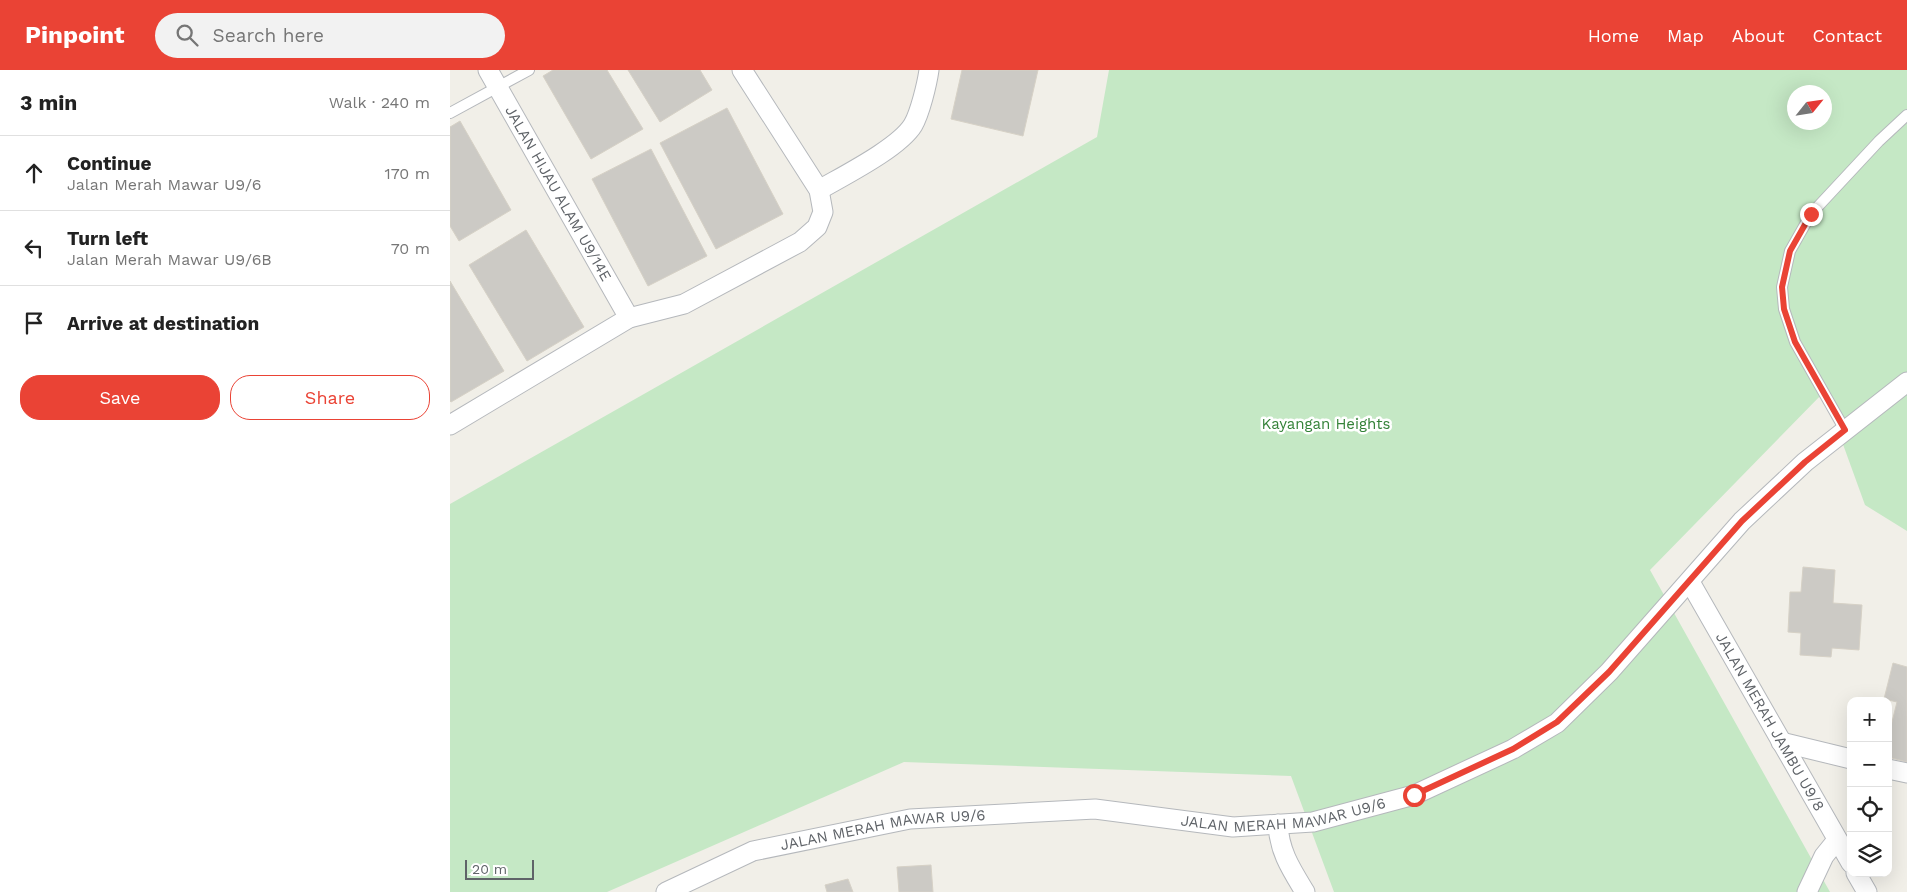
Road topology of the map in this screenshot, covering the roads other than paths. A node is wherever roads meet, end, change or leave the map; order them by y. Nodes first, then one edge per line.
1 (488, 70) edge
2 (529, 70) edge
3 (742, 70) edge
4 (929, 70) edge
5 (498, 87) junction
6 (450, 113) edge
7 (1907, 115) edge
8 (819, 190) junction
9 (629, 318) junction
10 (1907, 382) edge
11 (450, 425) edge
12 (1845, 430) junction
13 (1690, 582) junction
14 (1782, 742) junction
15 (1847, 758) edge
16 (1892, 770) edge
17 (1907, 773) edge
18 (1278, 824) junction
19 (1837, 840) junction
20 (1847, 856) edge
21 (1858, 877) edge
22 (666, 892) edge
23 (1305, 892) edge
24 (1807, 892) edge
25 (1867, 892) edge

1 - 5 street, JALAN HIJAU ALAM U9/14E
2 - 5 lane
3 - 8 street
4 - 8 street
5 - 6 lane
5 - 9 street, JALAN HIJAU ALAM U9/14E
7 - 12 lane
8 - 9 street
9 - 11 street
10 - 12 street, JALAN MERAH MAWAR U9/6
12 - 13 street, JALAN MERAH MAWAR U9/6
13 - 14 street, JALAN MERAH JAMBU U9/8
13 - 18 street, JALAN MERAH MAWAR U9/6
14 - 15 street
14 - 19 street, JALAN MERAH JAMBU U9/8
16 - 17 street
18 - 22 street, JALAN MERAH MAWAR U9/6
18 - 23 street
19 - 20 street, JALAN MERAH JAMBU U9/8
19 - 24 street
21 - 25 street

